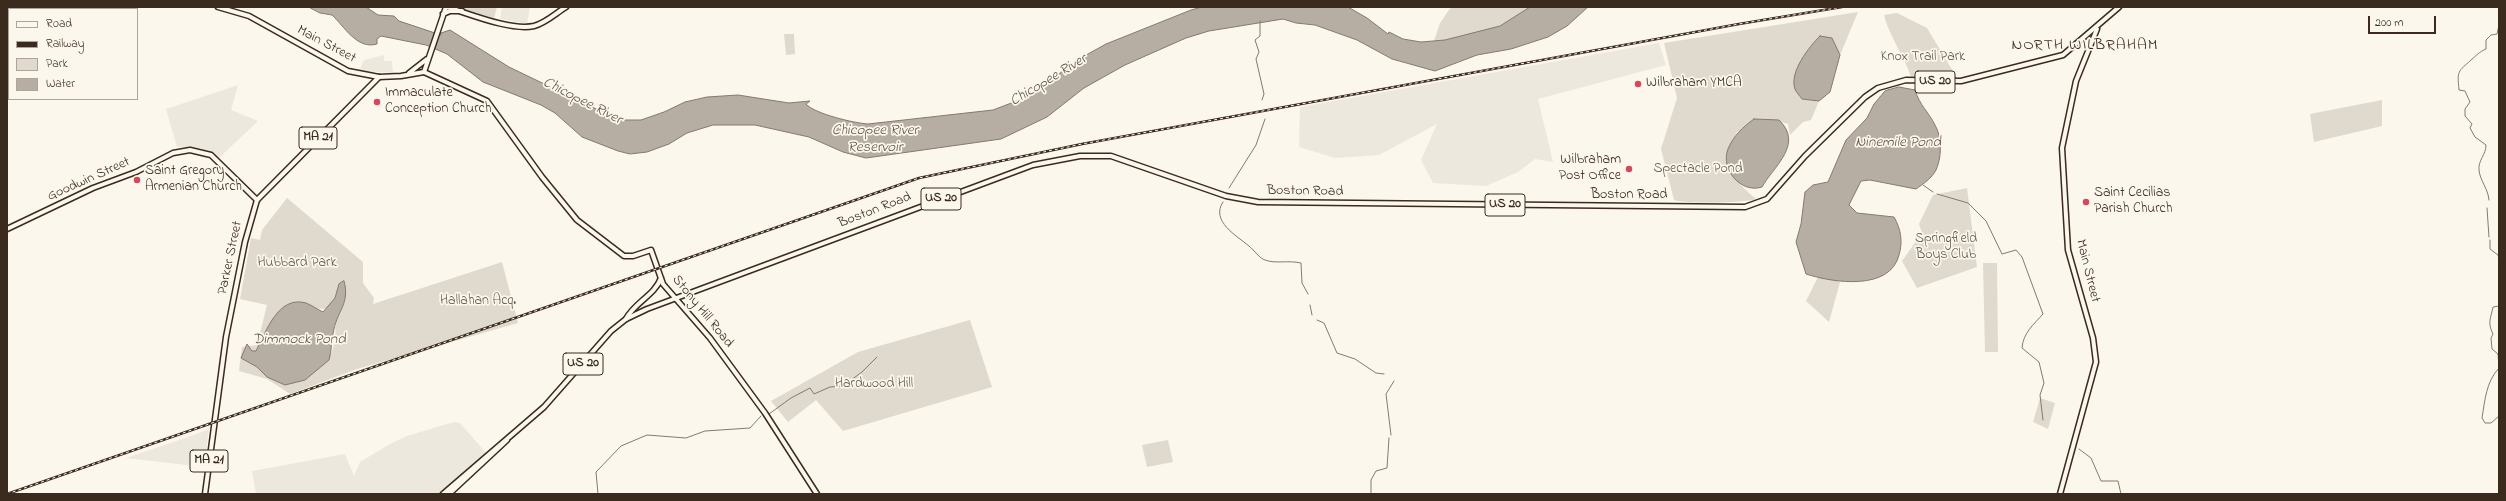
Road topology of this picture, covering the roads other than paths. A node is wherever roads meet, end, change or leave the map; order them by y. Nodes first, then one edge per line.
1 (218, 7) edge
2 (441, 7) edge
3 (446, 7) edge
4 (566, 7) edge
5 (2119, 7) edge
6 (462, 11) junction
7 (443, 14) junction
8 (2096, 28) junction
9 (428, 57) junction
10 (424, 72) junction
11 (404, 76) junction
12 (379, 77) junction
13 (257, 200) junction
14 (7, 229) edge
15 (661, 278) junction
16 (676, 298) junction
17 (626, 319) junction
18 (507, 440) junction
19 (204, 494) edge
20 (443, 494) edge
21 (449, 494) edge
22 (817, 494) edge
23 (2060, 494) edge

1 - 12 main road, Main Street
2 - 7 main road
3 - 6 main road
3 - 7 main road
4 - 6 main road
5 - 8 main road, Boston Road / US 20
6 - 7 main road
7 - 9 main road
8 - 16 main road, Boston Road / US 20
8 - 23 main road, Main Street
9 - 10 main road
9 - 11 main road
10 - 11 main road, Main Street
10 - 15 main road, Stony Hill Road
11 - 12 main road, Main Street
12 - 13 main road, Parker Street / MA 21
13 - 14 main road, Goodwin Street
13 - 19 main road, Parker Street / MA 21
15 - 16 main road, Stony Hill Road
15 - 17 main road
16 - 17 main road, Boston Road / US 20
16 - 22 main road, Stony Hill Road
17 - 18 main road, Boston Road / US 20
18 - 20 main road, Boston Road / US 20
18 - 21 main road, Boston Road / US 20

